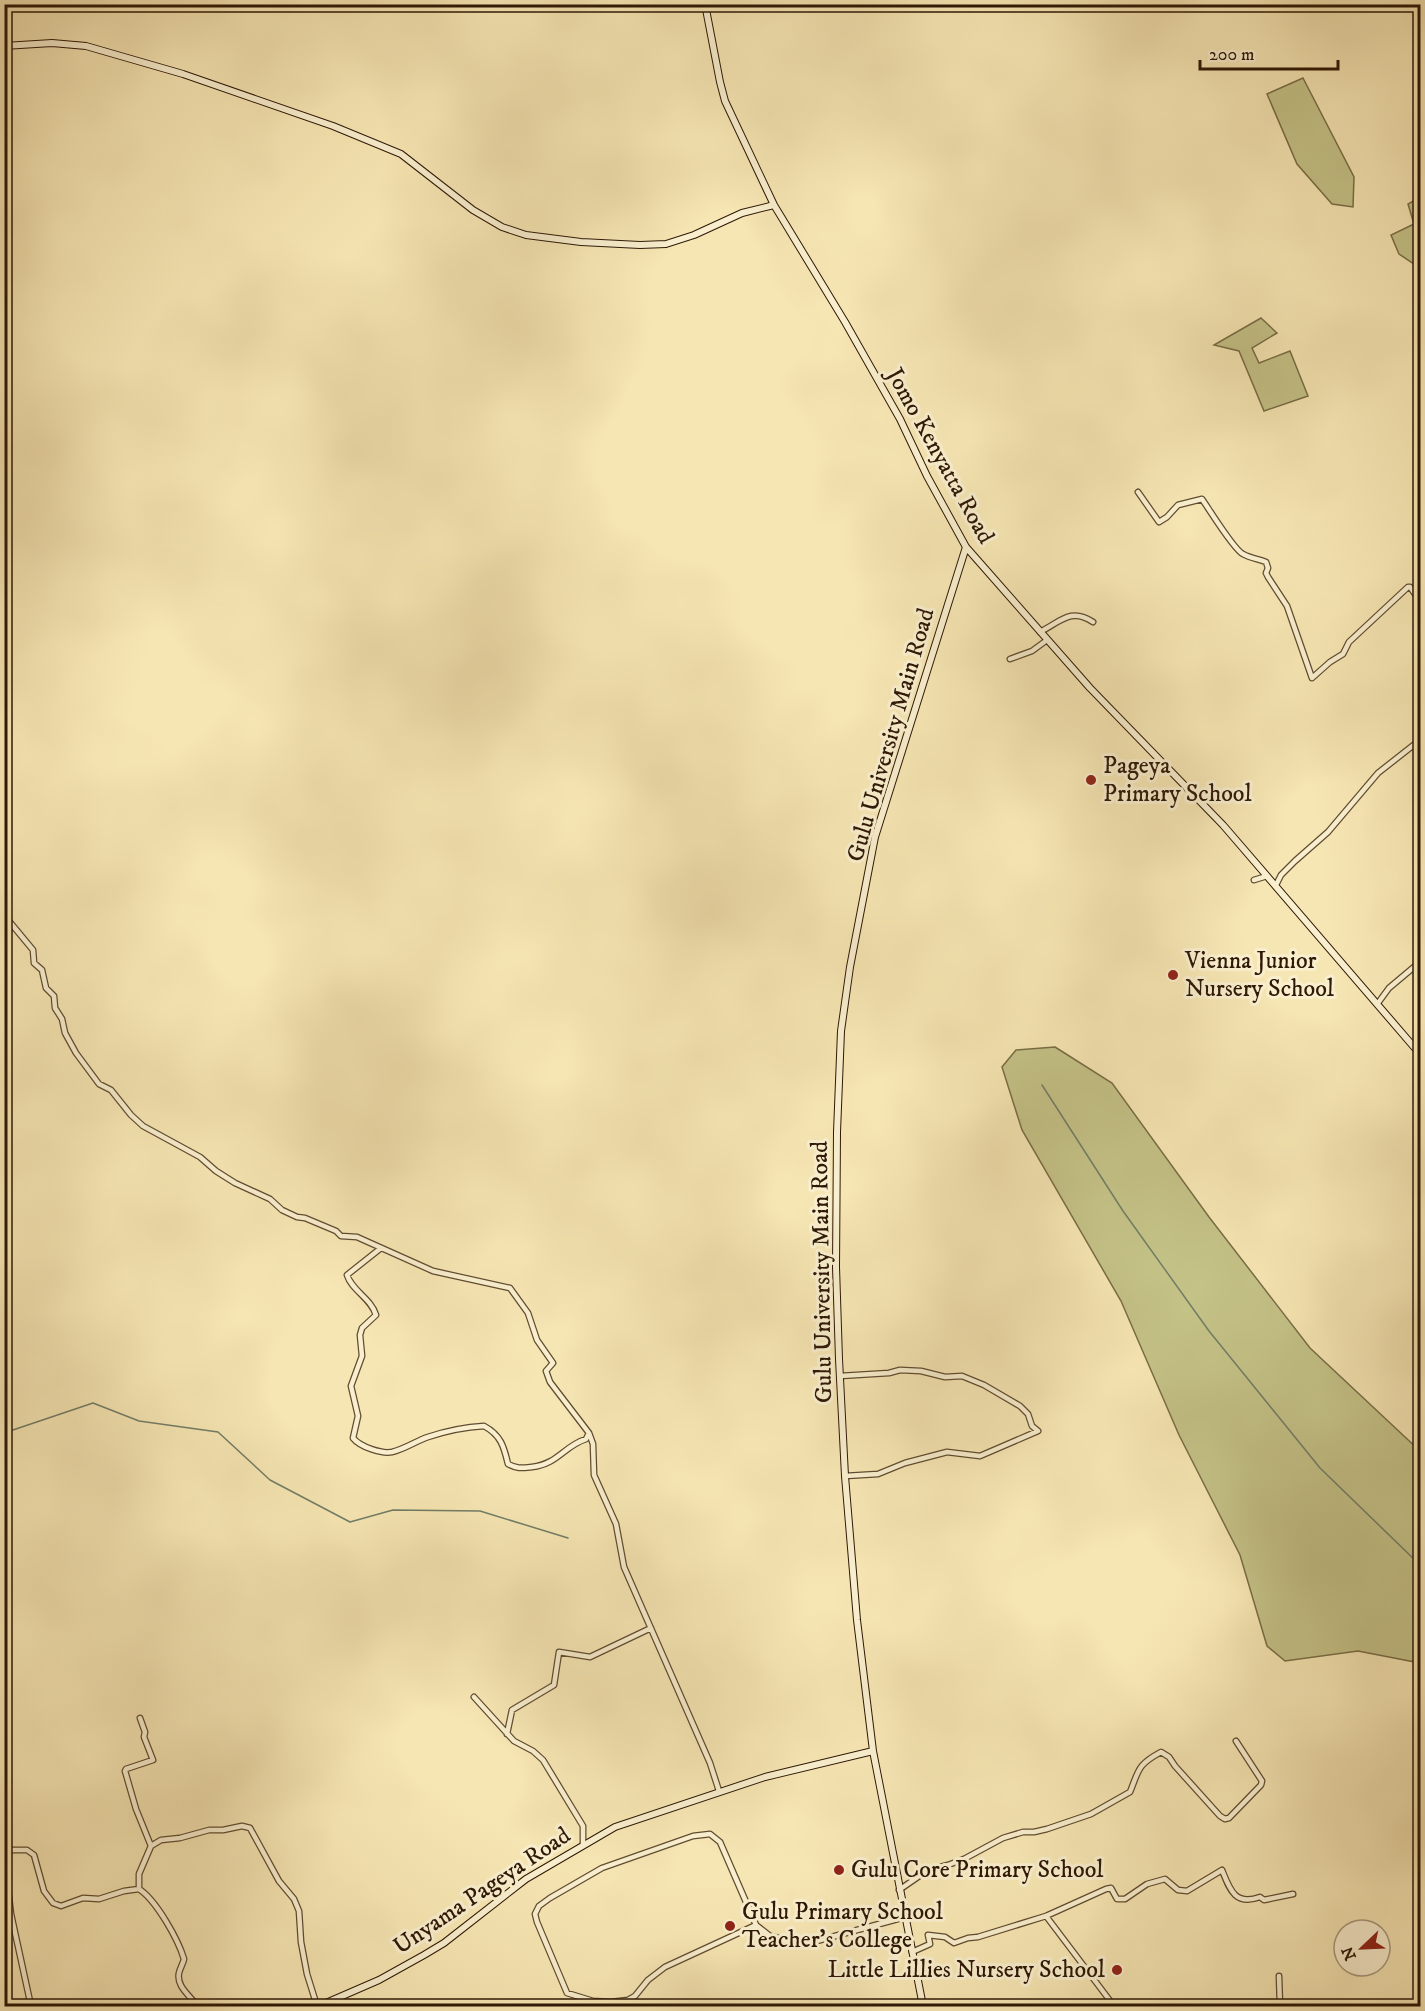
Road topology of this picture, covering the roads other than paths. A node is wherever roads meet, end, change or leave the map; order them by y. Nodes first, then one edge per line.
1 (705, 4) edge
2 (4, 46) edge
3 (774, 205) junction
4 (1138, 492) dead end
5 (966, 548) junction
6 (1420, 601) edge
7 (1093, 622) dead end
8 (1040, 632) junction
9 (1047, 640) junction
10 (1010, 659) dead end
11 (1420, 740) edge
12 (1267, 876) junction
13 (1254, 880) dead end
14 (1276, 885) junction
15 (4, 915) edge
16 (1420, 962) edge
17 (1378, 1003) junction
18 (1420, 1054) edge
19 (381, 1248) junction
20 (840, 1376) junction
21 (589, 1433) junction
22 (845, 1476) junction
23 (651, 1628) junction
24 (474, 1697) dead end
25 (140, 1718) dead end
26 (507, 1734) junction
27 (1236, 1741) dead end
28 (873, 1751) junction
29 (719, 1791) junction
30 (583, 1844) junction
31 (151, 1846) junction
32 (4, 1850) edge
33 (4, 1856) edge
34 (139, 1889) junction
35 (899, 1890) junction
36 (1293, 1893) dead end
37 (1047, 1916) junction
38 (905, 1917) junction
39 (756, 1925) junction
40 (912, 1952) junction
41 (1279, 1976) dead end
42 (31, 2007) edge
43 (197, 2007) edge
44 (318, 2007) edge
45 (923, 2007) edge
46 (1114, 2007) edge
47 (1280, 2007) edge

1 - 3 street, Jomo Kenyatta Road
2 - 3 street
3 - 5 street, Jomo Kenyatta Road
4 - 6 street
5 - 8 street, Jomo Kenyatta Road
5 - 20 street, Gulu University Main Road
7 - 8 street
8 - 9 street, Jomo Kenyatta Road
9 - 10 street
9 - 12 street, Jomo Kenyatta Road
11 - 14 street
12 - 13 street
12 - 14 street, Jomo Kenyatta Road
14 - 17 street, Jomo Kenyatta Road
15 - 19 street
16 - 17 street
17 - 18 street, Jomo Kenyatta Road
19 - 21 street
19 - 21 street
20 - 22 street, Gulu University Main Road
20 - 22 street
21 - 23 street
22 - 28 street, Gulu University Main Road
23 - 26 street
23 - 29 street
24 - 26 street
25 - 31 street
26 - 30 street
27 - 35 street
28 - 29 street, Unyama Pageya Road
28 - 35 street, Gulu University Main Road
29 - 30 street, Unyama Pageya Road
30 - 44 street, Unyama Pageya Road
31 - 34 street
31 - 44 street
32 - 34 street
33 - 42 street
34 - 43 street
35 - 38 street, Gulu University Main Road
36 - 37 street
37 - 40 street
37 - 46 street
38 - 39 street
38 - 40 street, Gulu University Main Road
39 - 39 street
40 - 45 street, Gulu University Main Road
41 - 47 street

